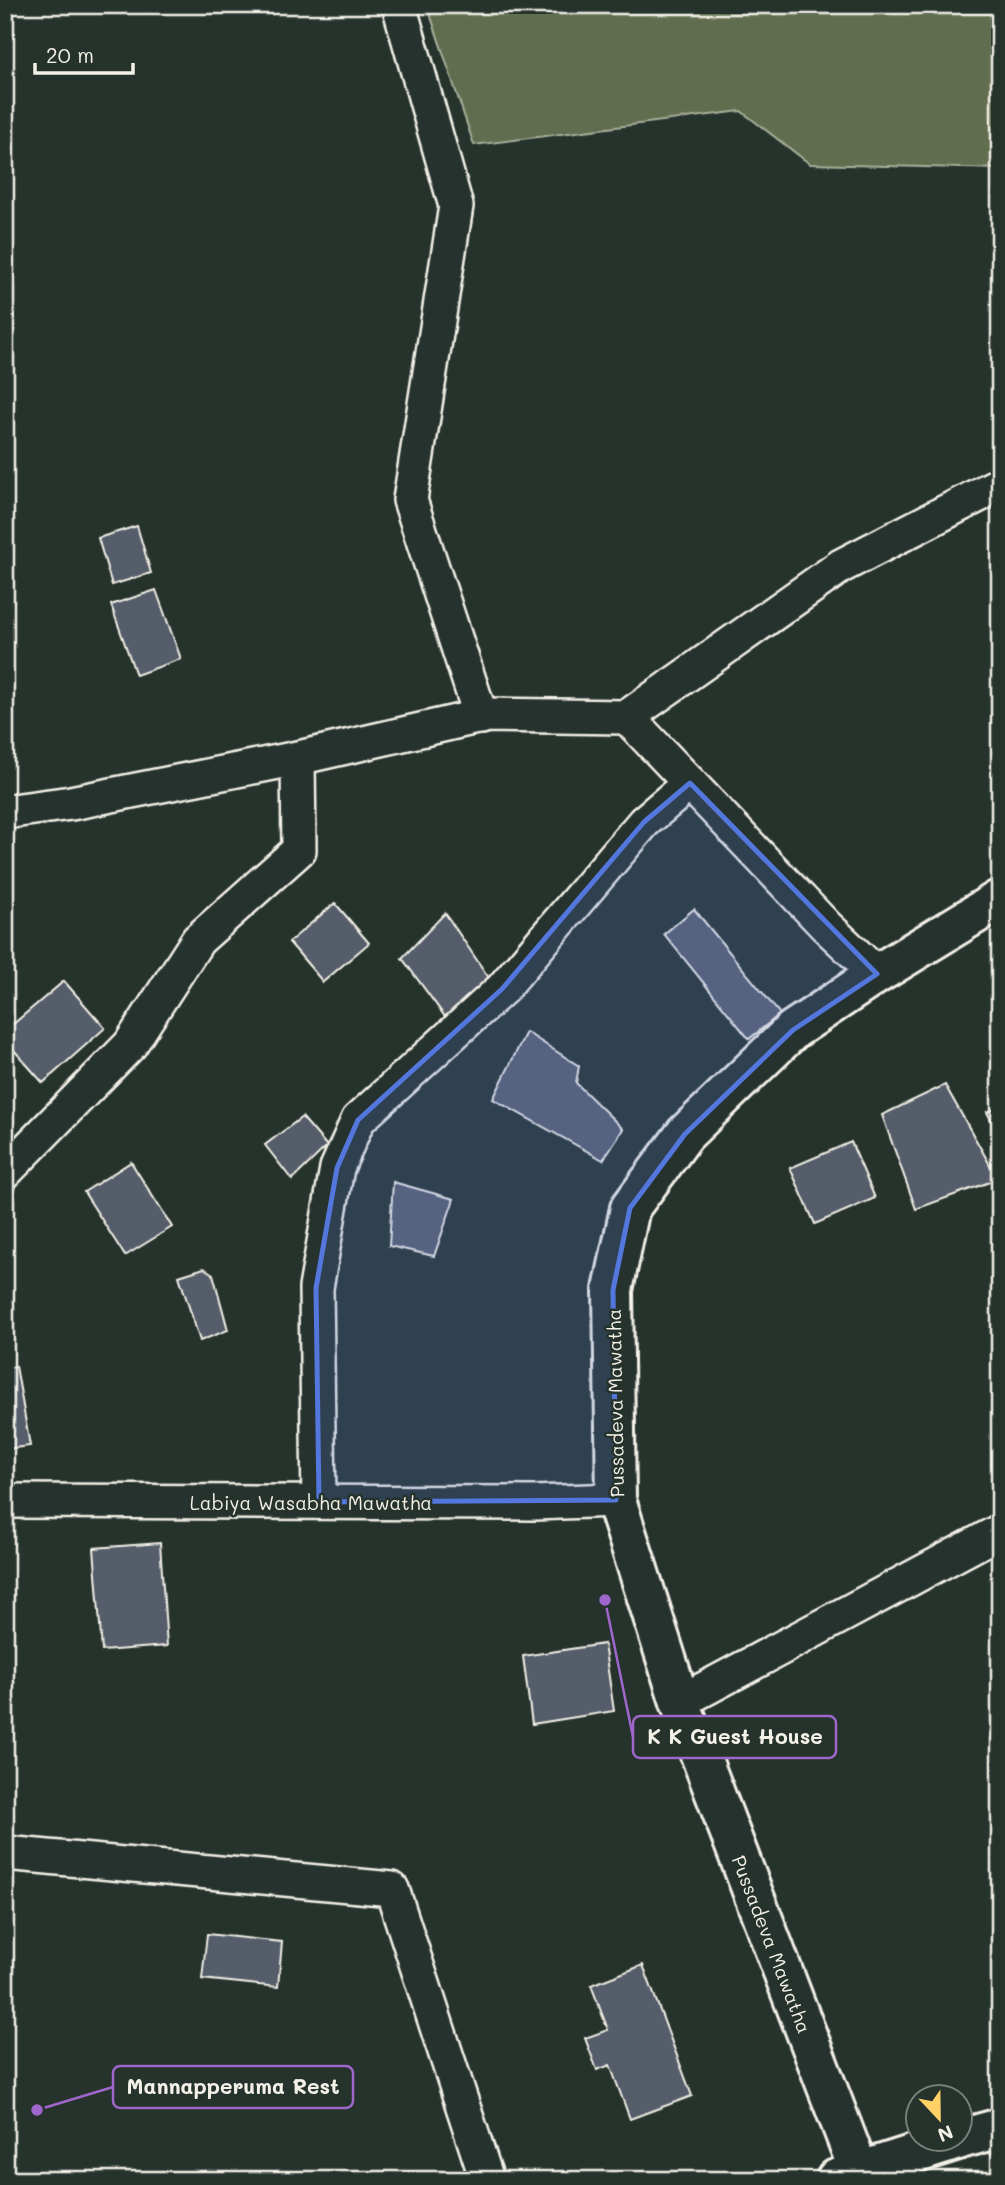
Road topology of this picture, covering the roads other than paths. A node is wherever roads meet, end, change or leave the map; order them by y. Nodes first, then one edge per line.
1 (399, 5) edge
2 (1000, 484) edge
3 (481, 717) junction
4 (627, 717) junction
5 (298, 758) junction
6 (690, 783) junction
7 (5, 812) edge
8 (1000, 899) edge
9 (877, 974) junction
10 (5, 1172) edge
11 (616, 1500) junction
12 (5, 1501) edge
13 (318, 1502) junction
14 (1000, 1531) edge
15 (680, 1702) junction
16 (5, 1853) edge
17 (1000, 2128) edge
18 (974, 2135) edge
19 (912, 2154) edge
20 (846, 2175) edge
21 (488, 2180) edge

1 - 3 street
2 - 4 street
3 - 4 street
3 - 5 street
4 - 6 street
5 - 7 street
5 - 10 street
6 - 9 street
6 - 13 street
8 - 9 street, Pussadeva Mawatha
9 - 11 street, Pussadeva Mawatha
11 - 13 street, Labiya Wasabha Mawatha
11 - 15 street, Pussadeva Mawatha
12 - 13 street, Labiya Wasabha Mawatha
14 - 15 street
15 - 20 street, Pussadeva Mawatha
16 - 21 street
17 - 18 street
19 - 20 street

